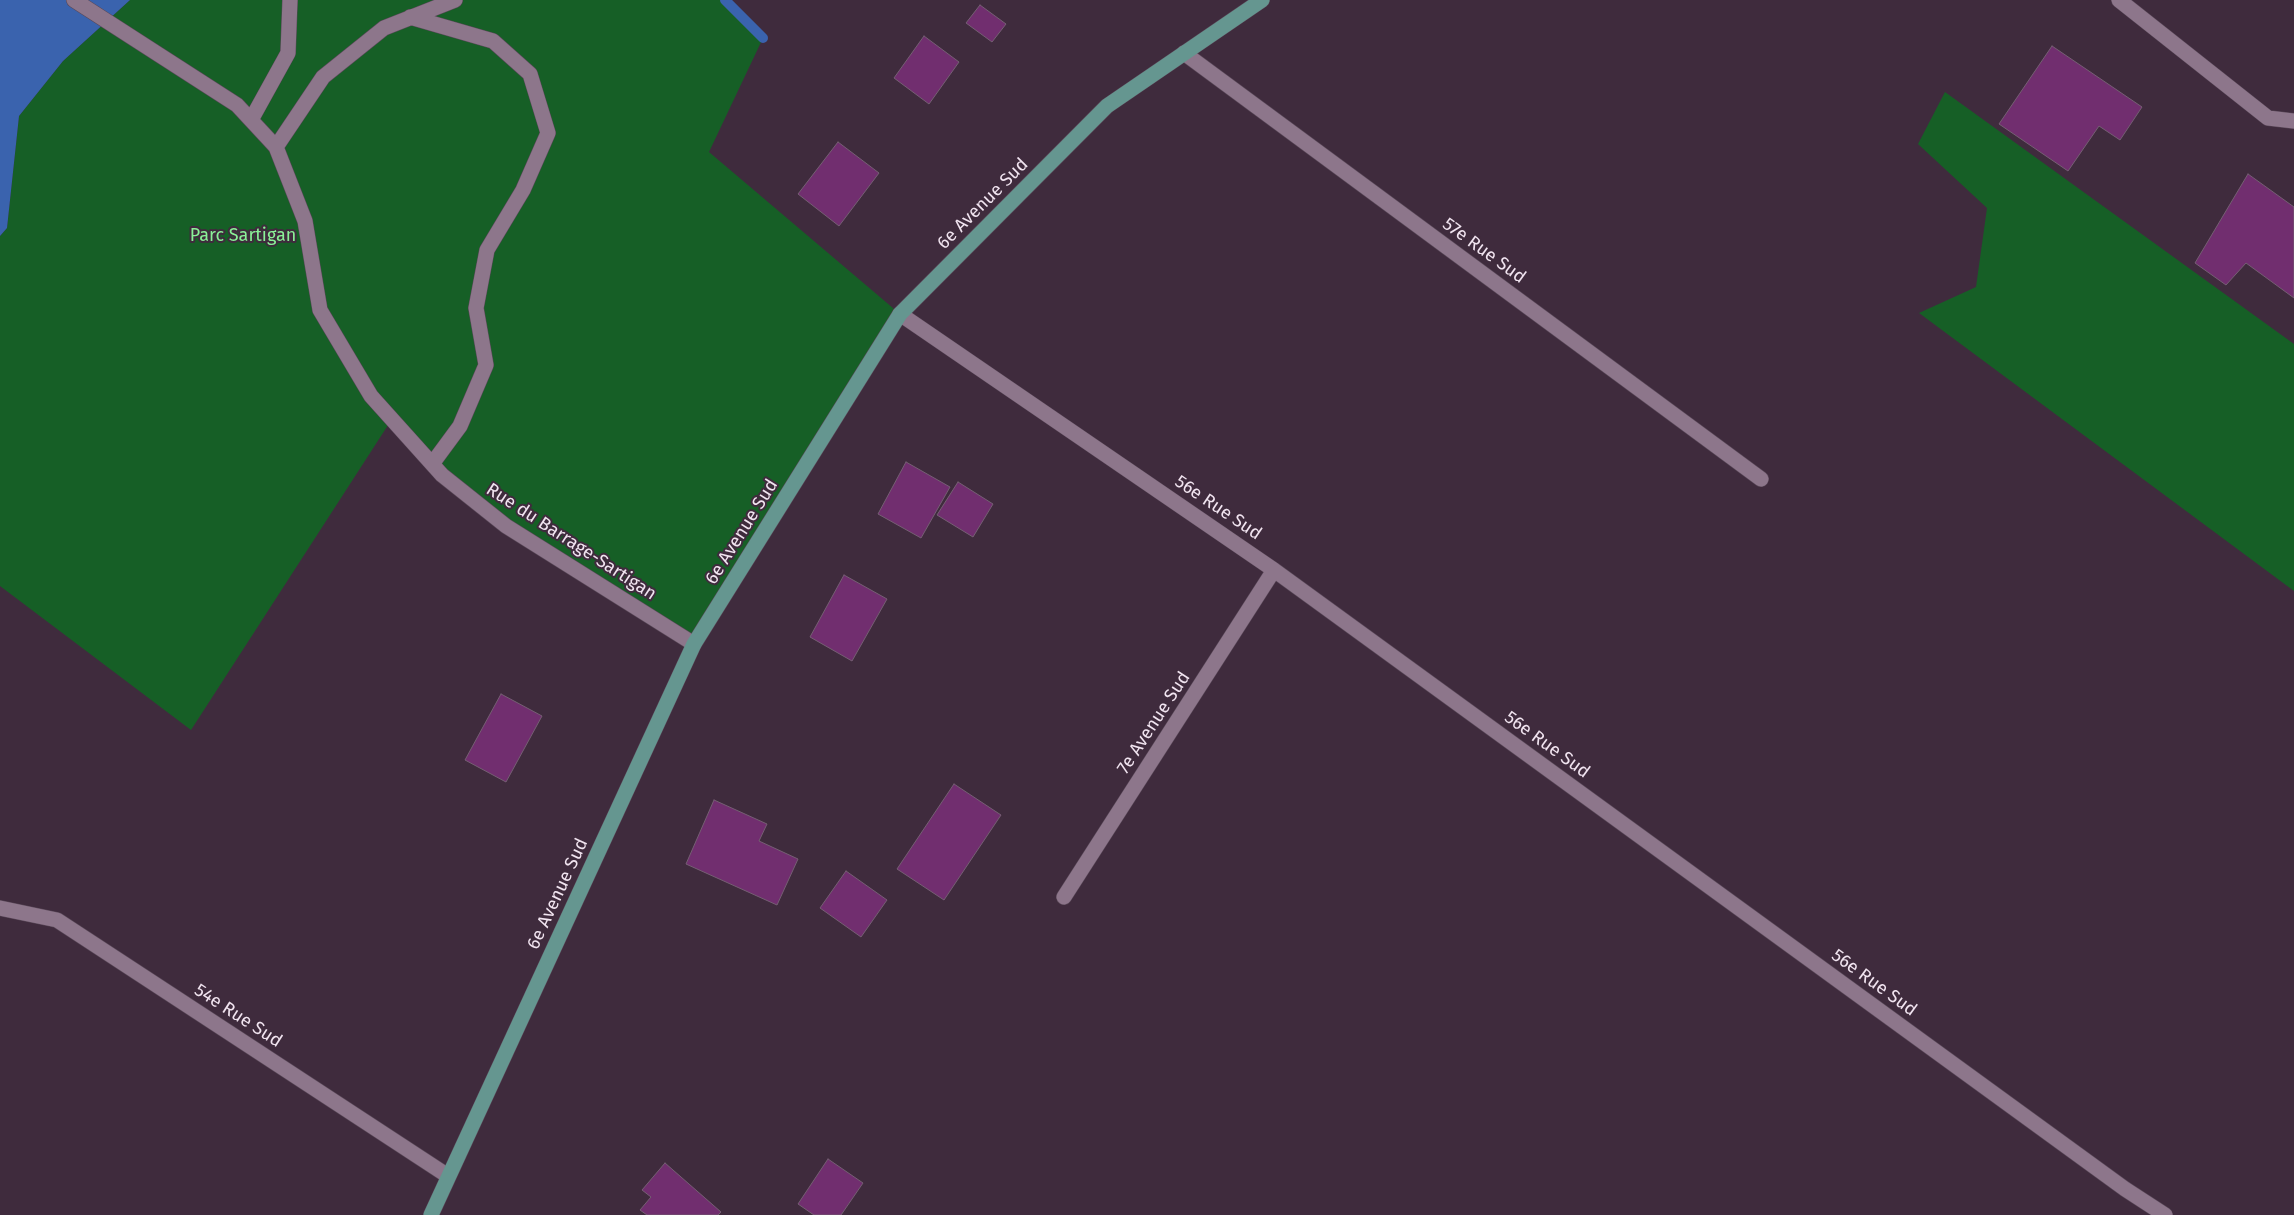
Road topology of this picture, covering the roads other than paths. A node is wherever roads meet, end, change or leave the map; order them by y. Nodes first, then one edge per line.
1 (74, 0) edge
2 (290, 0) edge
3 (455, 0) edge
4 (1262, 0) edge
5 (2119, 0) edge
6 (410, 17) junction
7 (1184, 53) junction
8 (251, 120) junction
9 (2294, 121) edge
10 (276, 147) junction
11 (900, 314) junction
12 (432, 464) junction
13 (1761, 479) dead end
14 (1274, 570) junction
15 (694, 644) junction
16 (1064, 897) dead end
17 (0, 908) edge
18 (448, 1176) junction
19 (431, 1215) edge
20 (2165, 1215) edge

1 - 8 street, Rue du Barrage-Sartigan
2 - 8 street
3 - 6 street
4 - 7 main road, 6e Avenue Sud
5 - 9 street
6 - 10 street
6 - 12 street
7 - 11 main road, 6e Avenue Sud
7 - 13 street, 57e Rue Sud
8 - 10 street, Rue du Barrage-Sartigan
10 - 12 street, Rue du Barrage-Sartigan
11 - 14 street, 56e Rue Sud
11 - 15 main road, 6e Avenue Sud
12 - 15 street, Rue du Barrage-Sartigan
14 - 16 street, 7e Avenue Sud
14 - 20 street, 56e Rue Sud
15 - 18 main road, 6e Avenue Sud
17 - 18 street, 54e Rue Sud
18 - 19 main road, 6e Avenue Sud

